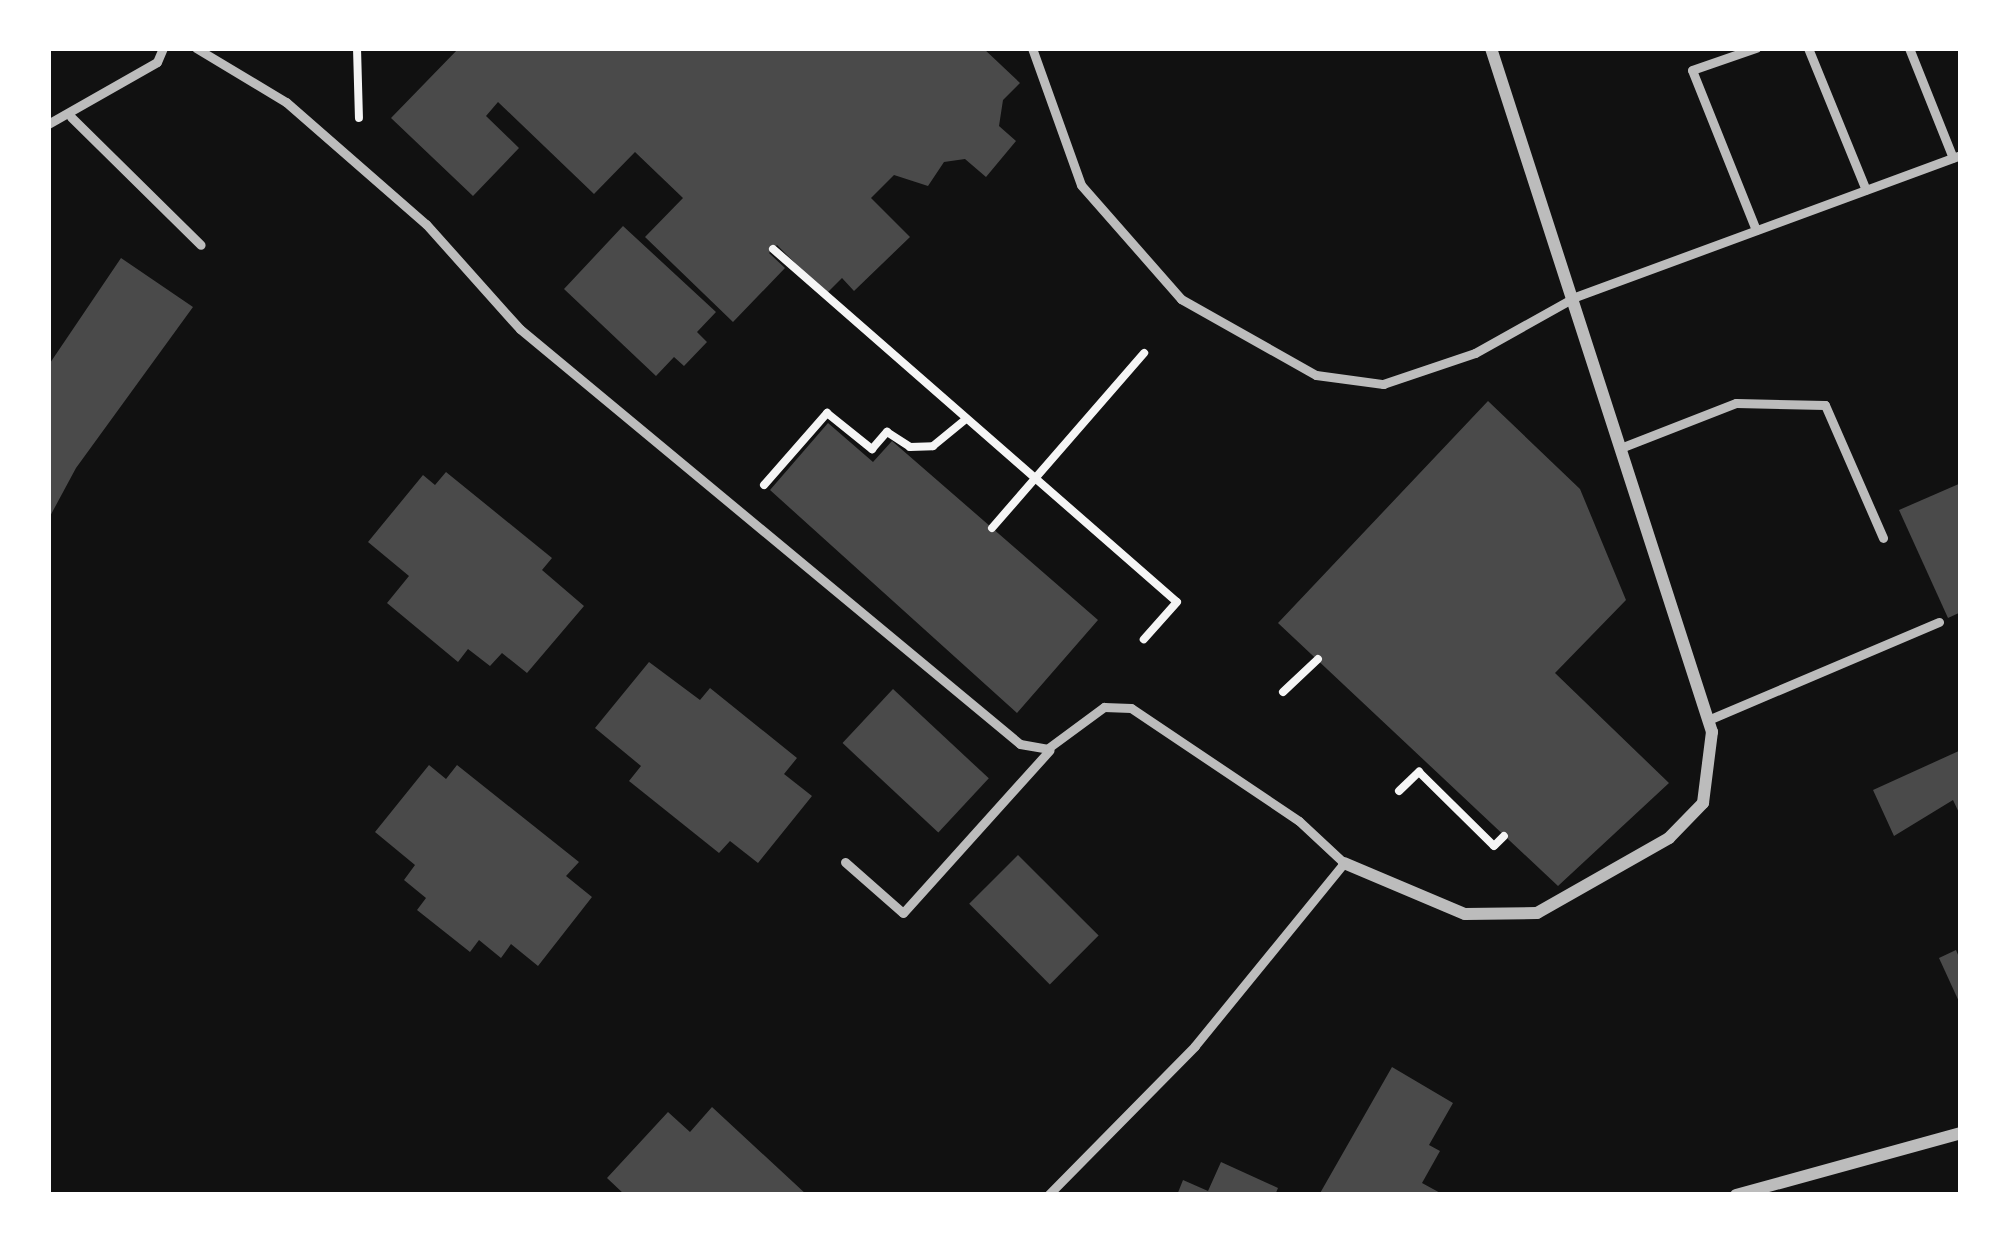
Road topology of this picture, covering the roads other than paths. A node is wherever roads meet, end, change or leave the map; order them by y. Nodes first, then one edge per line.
1 (163, 48) edge
2 (196, 48) edge
3 (1032, 48) edge
4 (1491, 48) edge
5 (1756, 48) edge
6 (1808, 48) edge
7 (1909, 48) edge
8 (70, 117) junction
9 (48, 124) edge
10 (1957, 156) edge
11 (1866, 190) junction
12 (1756, 230) junction
13 (201, 245) dead end
14 (1575, 297) junction
15 (1622, 447) junction
16 (1883, 538) dead end
17 (1939, 622) dead end
18 (1708, 720) junction
19 (1054, 746) junction
20 (845, 862) dead end
21 (1344, 863) junction
22 (1961, 1133) edge
23 (1048, 1195) edge
24 (1736, 1195) edge

1 - 8 lane
2 - 19 lane
3 - 14 lane
4 - 14 street
5 - 12 lane
6 - 11 lane
7 - 10 lane
8 - 9 lane
8 - 13 lane
10 - 11 lane
11 - 12 lane
12 - 14 lane
14 - 15 street
15 - 16 lane
15 - 18 street
17 - 18 lane
18 - 21 street
19 - 20 lane
19 - 21 lane
21 - 23 lane
22 - 24 street

